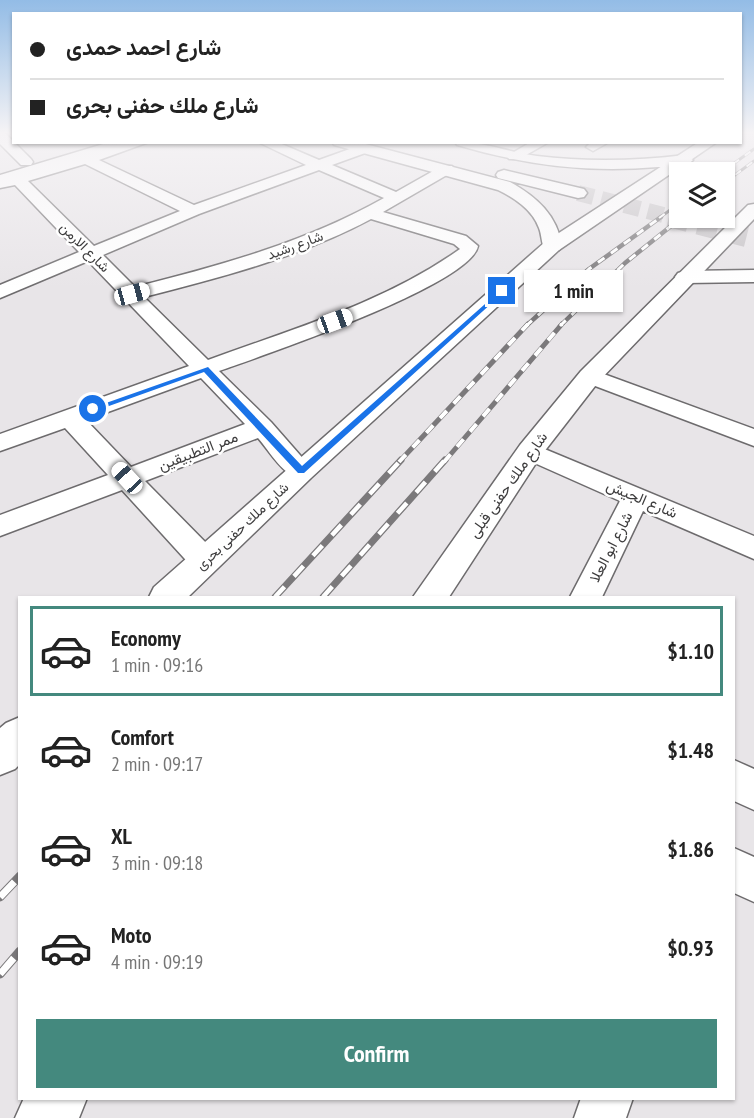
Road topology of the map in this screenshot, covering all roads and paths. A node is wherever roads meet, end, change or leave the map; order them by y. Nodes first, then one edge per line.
1 (17, 184) edge
2 (138, 184) edge
3 (269, 184) edge
4 (364, 184) edge
5 (419, 184) edge
6 (499, 184) edge
7 (557, 184) edge
8 (568, 184) edge
9 (648, 184) edge
10 (395, 197) junction
11 (754, 209) edge
12 (193, 211) junction
13 (369, 213) junction
14 (552, 246) junction
15 (91, 254) junction
16 (754, 276) edge
17 (685, 277) junction
18 (0, 292) edge
19 (132, 294) junction
20 (205, 369) junction
21 (590, 376) junction
22 (70, 418) junction
23 (262, 427) junction
24 (754, 438) edge
25 (0, 443) edge
26 (530, 451) junction
27 (301, 471) junction
28 (127, 478) junction
29 (636, 497) junction
30 (0, 526) edge
31 (754, 548) edge
32 (205, 561) junction
33 (167, 596) edge
34 (431, 596) edge
35 (586, 596) edge
36 (18, 738) edge
37 (0, 755) edge
38 (735, 780) edge
39 (754, 791) edge
40 (735, 869) edge
41 (754, 881) edge
42 (58, 1100) edge
43 (606, 1100) edge
44 (44, 1118) edge
45 (600, 1118) edge

1 - 15 street, شارع الارمن
2 - 12 street
3 - 12 street
4 - 10 street
5 - 10 street, شارع رشيد
6 - 14 street
7 - 8 street
9 - 14 street, شارع ملك حفنى بحرى
10 - 13 street, شارع رشيد
11 - 17 street, شارع ملك حفنى قبلى
12 - 15 street
13 - 19 street, شارع رشيد
13 - 20 street
14 - 27 street, شارع ملك حفنى بحرى
15 - 18 street
15 - 19 street, شارع الارمن
16 - 17 street
17 - 21 street, شارع ملك حفنى قبلى
19 - 20 street, شارع الارمن
20 - 22 street
20 - 23 street, شارع الارمن
21 - 24 street
21 - 26 street, شارع ملك حفنى قبلى
22 - 25 street
22 - 28 street
23 - 27 street, شارع الارمن
23 - 28 street, ممر التطبيقين
26 - 29 street, شارع الجيش
26 - 34 street, شارع ملك حفنى قبلى
27 - 32 street, شارع ملك حفنى بحرى
28 - 30 street, ممر التطبيقين
28 - 32 street
29 - 31 street, شارع الجيش
29 - 35 street, شارع ابو العلا
32 - 33 street, شارع ملك حفنى بحرى
36 - 37 street
38 - 39 street
40 - 41 street
42 - 44 street
43 - 45 street

